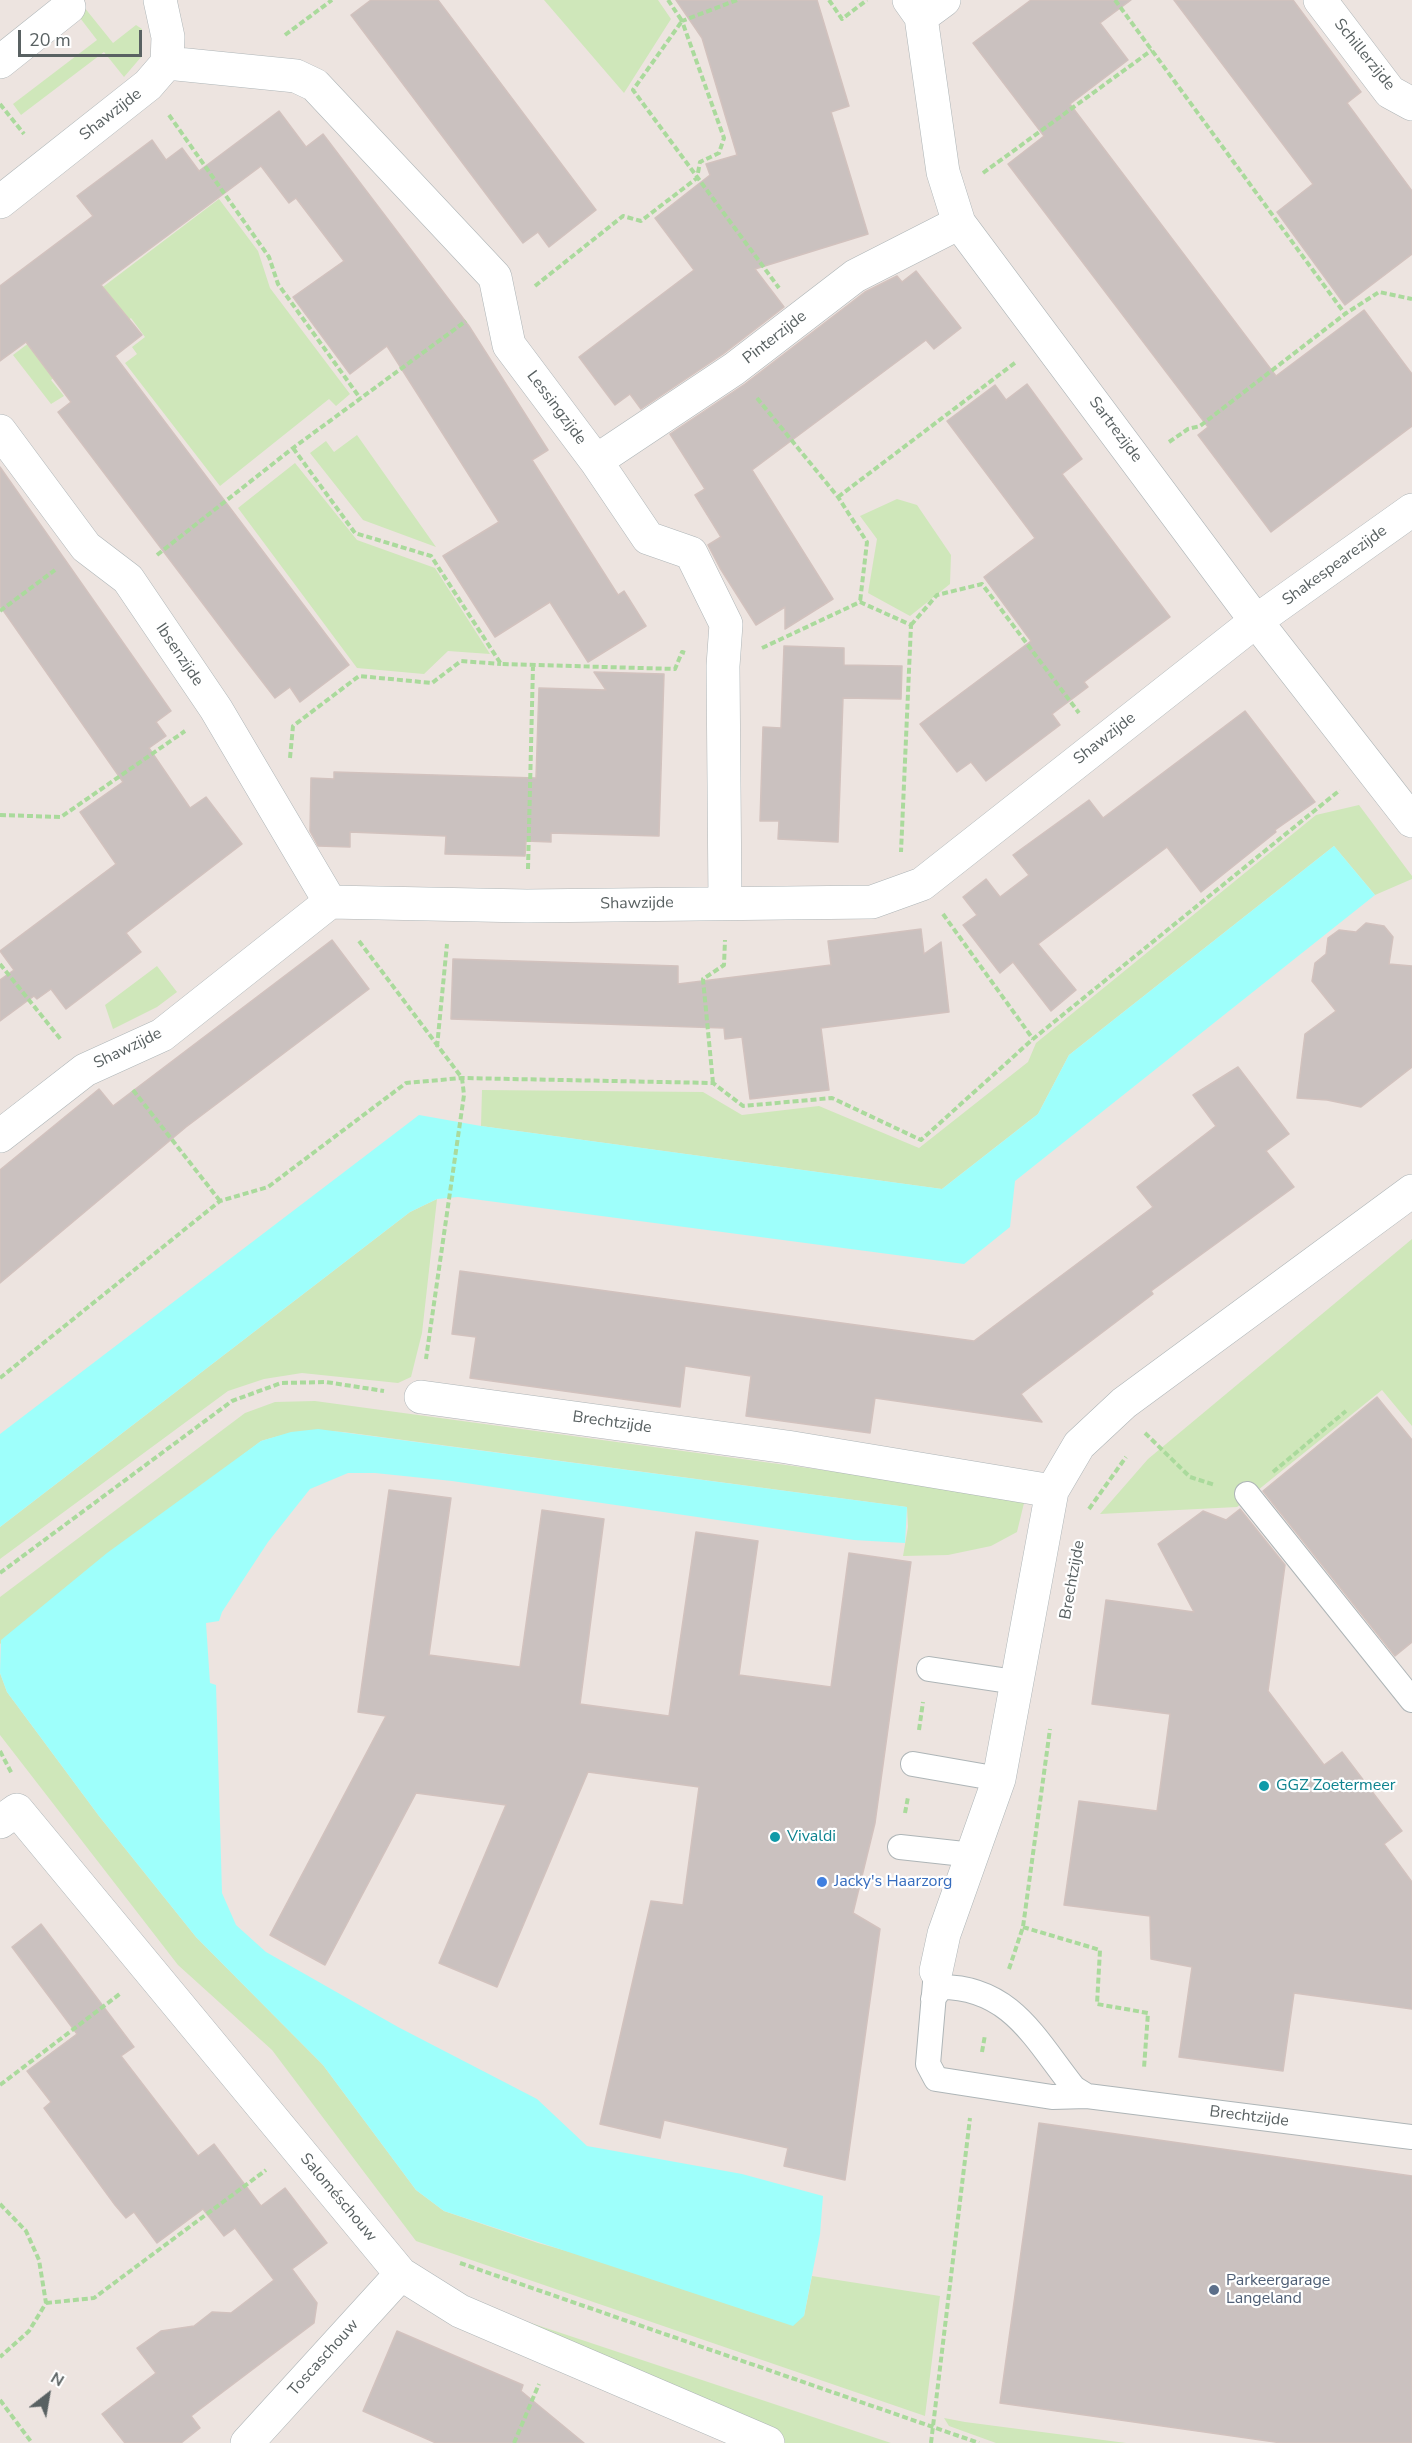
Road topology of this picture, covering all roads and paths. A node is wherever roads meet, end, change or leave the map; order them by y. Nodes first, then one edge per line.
1 (160, 0) edge
2 (668, 0) edge
3 (737, 0) edge
4 (829, 0) edge
5 (867, 0) edge
6 (1115, 0) edge
7 (1320, 0) edge
8 (924, 6) edge
9 (69, 7) dead end
10 (682, 21) junction
11 (1152, 50) junction
12 (0, 62) edge
13 (158, 74) junction
14 (1412, 104) edge
15 (697, 178) junction
16 (0, 202) edge
17 (955, 210) junction
18 (1412, 299) edge
19 (500, 305) junction
20 (1345, 314) junction
21 (788, 328) junction
22 (1046, 339) junction
23 (734, 369) junction
24 (360, 398) junction
25 (0, 430) edge
26 (293, 448) junction
27 (596, 460) junction
28 (1140, 463) junction
29 (838, 497) junction
30 (1412, 510) edge
31 (86, 547) junction
32 (128, 579) junction
33 (860, 602) junction
34 (0, 611) edge
35 (1257, 621) junction
36 (911, 625) junction
37 (501, 664) junction
38 (533, 666) junction
39 (723, 666) junction
40 (216, 710) junction
41 (1102, 742) junction
42 (1368, 766) junction
43 (0, 815) edge
44 (1412, 821) edge
45 (285, 825) junction
46 (911, 888) junction
47 (330, 902) junction
48 (725, 902) junction
49 (451, 904) junction
50 (527, 906) junction
51 (0, 964) edge
52 (1033, 1039) junction
53 (437, 1047) junction
54 (97, 1064) junction
55 (462, 1078) junction
56 (712, 1083) junction
57 (0, 1136) edge
58 (1412, 1191) edge
59 (220, 1201) junction
60 (0, 1378) edge
61 (421, 1397) junction
62 (1124, 1403) junction
63 (1346, 1411) dead end
64 (1155, 1427) dead end
65 (1146, 1434) junction
66 (1140, 1440) dead end
67 (1129, 1453) dead end
68 (1052, 1491) junction
69 (1247, 1494) junction
70 (1088, 1511) dead end
71 (0, 1573) edge
72 (929, 1669) dead end
73 (1015, 1682) junction
74 (1412, 1700) edge
75 (1051, 1725) dead end
76 (913, 1764) dead end
77 (999, 1779) junction
78 (8, 1816) edge
79 (900, 1846) dead end
80 (973, 1855) junction
81 (1023, 1927) junction
82 (150, 1970) junction
83 (935, 1985) junction
84 (998, 2000) junction
85 (0, 2085) edge
86 (976, 2086) junction
87 (1087, 2096) junction
88 (1142, 2103) junction
89 (1412, 2137) edge
90 (296, 2148) junction
91 (0, 2204) edge
92 (455, 2261) dead end
93 (401, 2274) junction
94 (46, 2303) junction
95 (553, 2350) junction
96 (0, 2357) edge
97 (0, 2400) edge
98 (933, 2426) junction
99 (32, 2443) edge
100 (247, 2443) edge
101 (514, 2443) edge
102 (768, 2443) edge
103 (931, 2443) edge
104 (979, 2443) edge

1 - 13 street
2 - 10 path
3 - 10 path
4 - 5 path
6 - 11 path
7 - 14 street, Schillerzijde
8 - 17 street, Sartrezijde
9 - 12 street
10 - 15 path
10 - 15 path
11 - 17 path
11 - 20 path
13 - 16 street, Shawzijde
13 - 19 street, Lessingzijde
13 - 24 path
15 - 19 path
15 - 21 path
17 - 21 street, Pinterzijde
17 - 22 street, Sartrezijde
18 - 20 path
19 - 24 path
19 - 27 street, Lessingzijde
20 - 28 path
21 - 23 street, Pinterzijde
22 - 28 street, Sartrezijde
22 - 29 path
23 - 27 street, Pinterzijde
23 - 29 path
24 - 26 path
25 - 31 street, Ibsenzijde
26 - 32 path
26 - 37 path
27 - 39 street, Lessingzijde
28 - 35 street, Sartrezijde
29 - 33 path
30 - 35 street, Shakespearezijde
31 - 32 street, Ibsenzijde
31 - 34 path
32 - 40 street, Ibsenzijde
33 - 36 path
33 - 39 path
35 - 41 street, Shawzijde
35 - 42 street, Sartrezijde
36 - 41 path
36 - 46 path
37 - 38 path
37 - 45 path
38 - 39 path
38 - 50 path
39 - 48 street, Lessingzijde
40 - 43 path
40 - 45 street, Ibsenzijde
41 - 46 street, Shawzijde
42 - 44 street, Sartrezijde
42 - 52 path
45 - 47 street, Ibsenzijde
46 - 48 street, Shawzijde
46 - 52 path
47 - 49 street, Shawzijde
47 - 53 path
47 - 54 street, Shawzijde
48 - 50 street, Shawzijde
48 - 56 path
49 - 50 street, Shawzijde
49 - 53 path
51 - 54 path
52 - 56 path
53 - 55 path
54 - 57 street, Shawzijde
54 - 59 path
55 - 56 path
55 - 59 path
55 - 61 path
58 - 62 street, Brechtzijde
59 - 60 path
61 - 68 street, Brechtzijde
61 - 71 path
62 - 65 path
62 - 68 street, Brechtzijde
63 - 69 path
64 - 65 path
65 - 66 path
65 - 69 path
67 - 70 path
68 - 73 street, Brechtzijde
69 - 74 lane
72 - 73 lane
73 - 77 street, Brechtzijde
75 - 81 path
76 - 77 lane
77 - 80 street, Brechtzijde
78 - 82 street, Saloméschouw
79 - 80 lane
80 - 83 street, Brechtzijde
81 - 84 path
81 - 88 path
82 - 85 path
82 - 90 street, Saloméschouw
83 - 84 lane
83 - 86 lane, Brechtzijde
84 - 86 path
84 - 87 lane
86 - 87 lane, Brechtzijde
86 - 98 path
87 - 88 lane, Brechtzijde
88 - 89 lane, Brechtzijde
90 - 93 street, Saloméschouw
90 - 94 path
91 - 94 path
92 - 98 path
93 - 95 street, Saloméschouw
93 - 100 street, Toscaschouw
94 - 96 path
95 - 101 path
95 - 102 street, Saloméschouw
97 - 99 path
98 - 103 path
98 - 104 path

